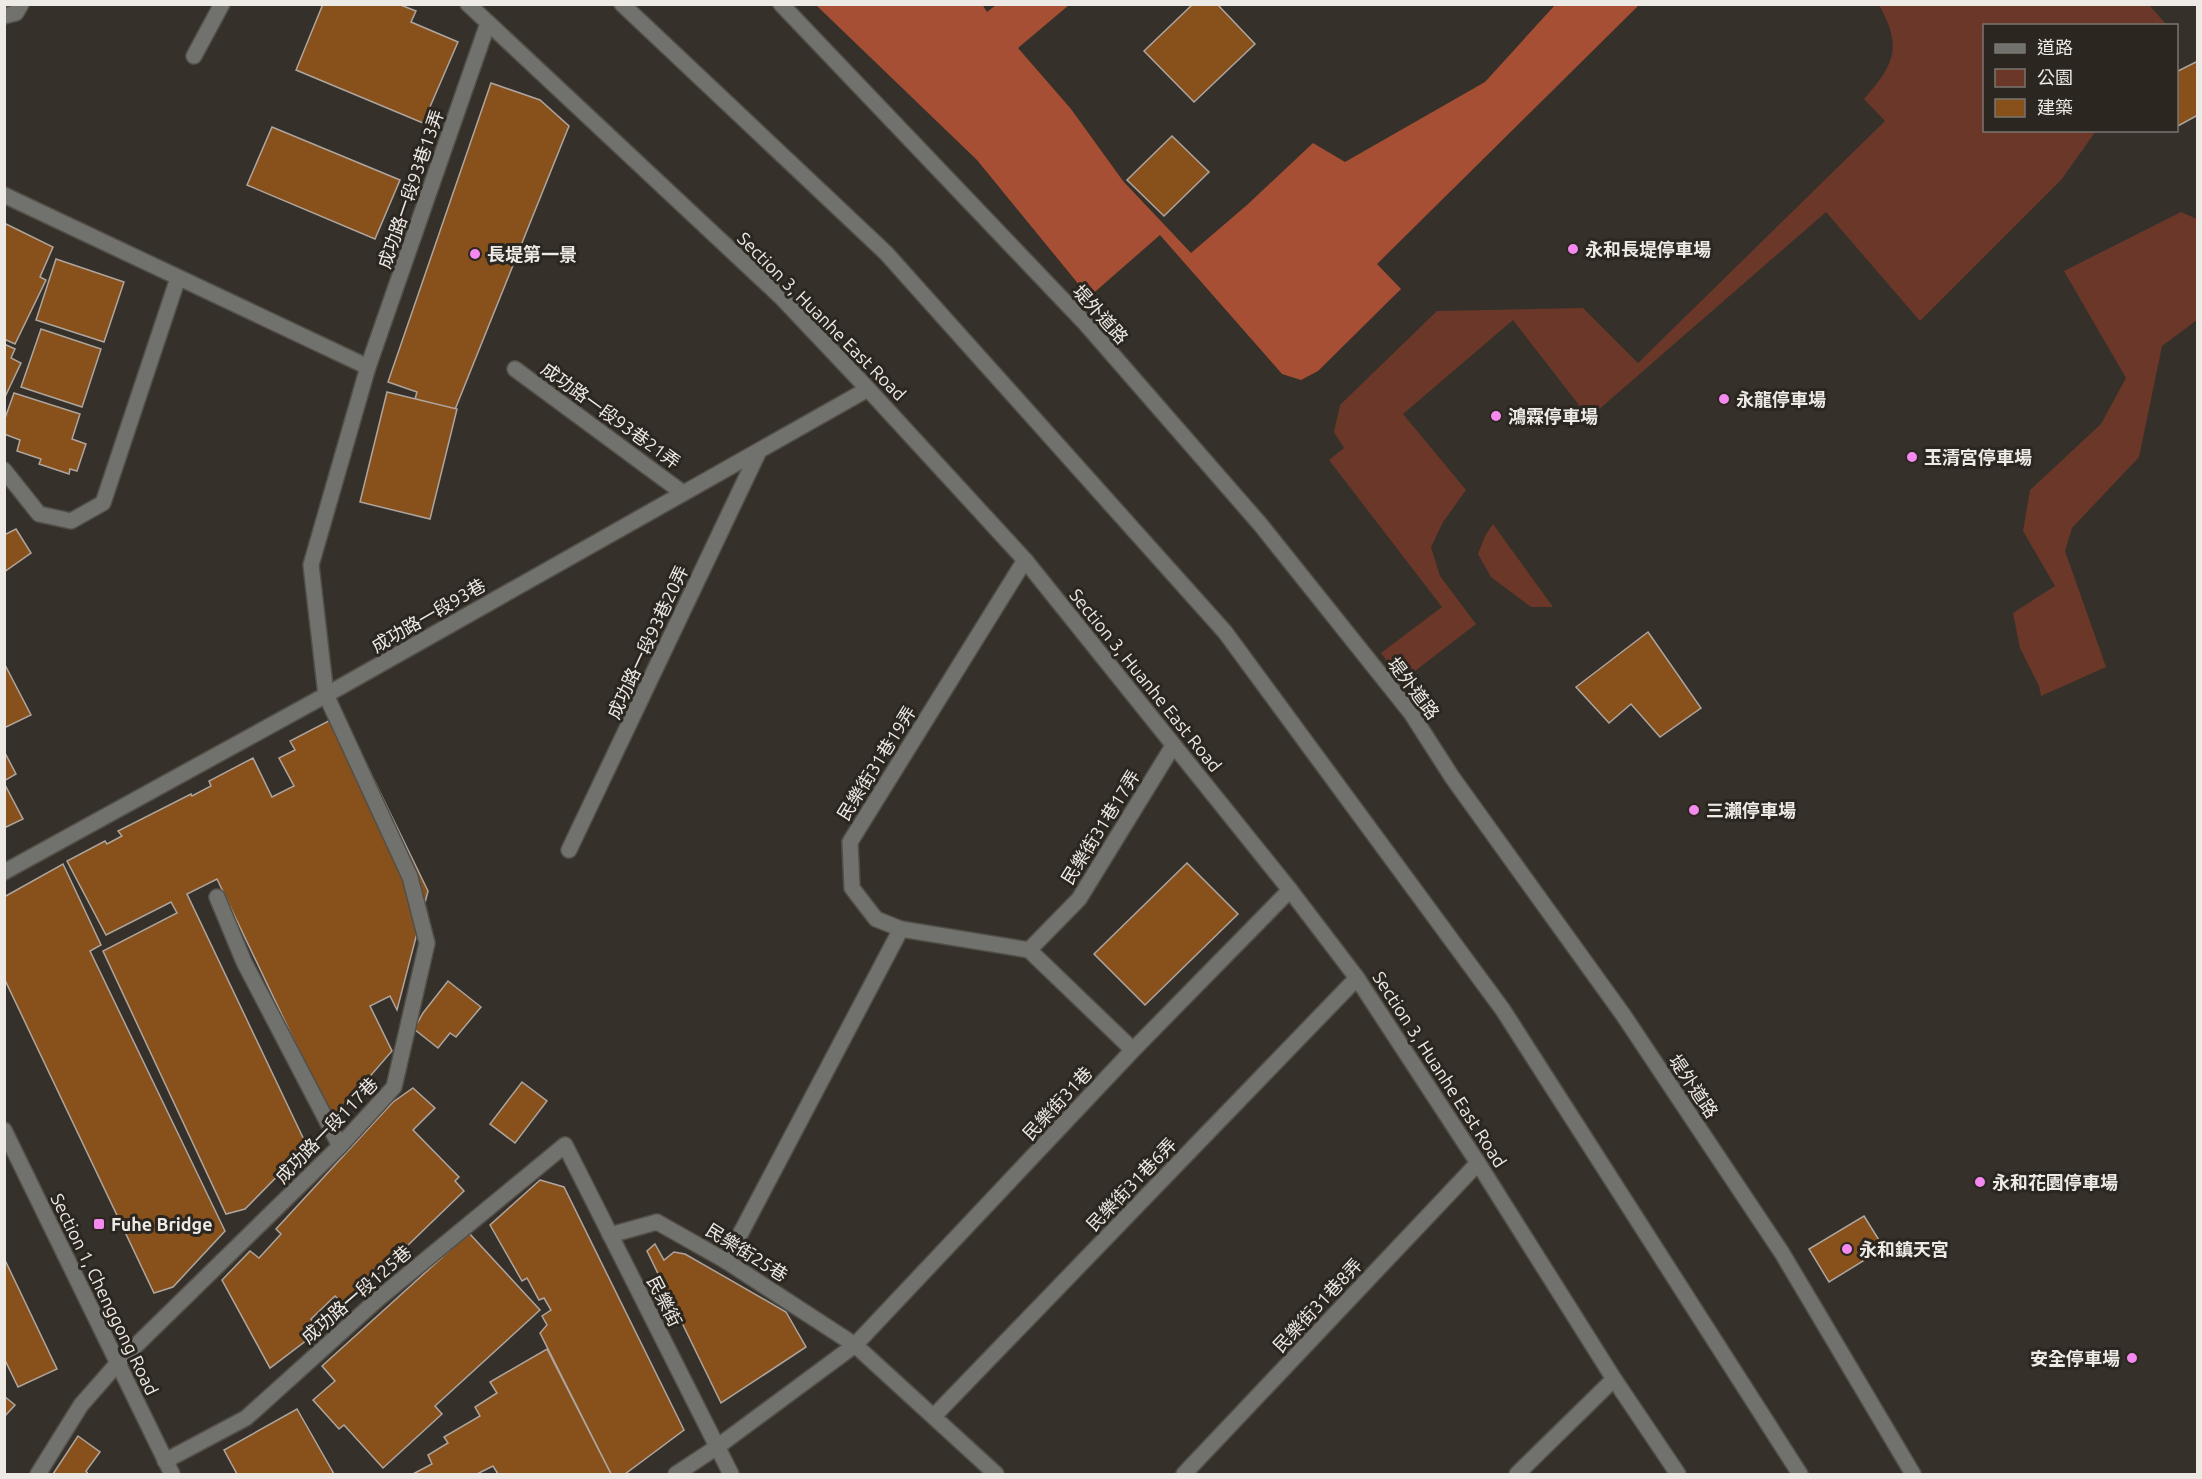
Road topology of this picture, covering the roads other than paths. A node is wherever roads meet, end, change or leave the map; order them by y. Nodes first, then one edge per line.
1 (21, 4) edge
2 (222, 4) edge
3 (468, 4) edge
4 (622, 4) edge
5 (781, 4) edge
6 (4, 16) edge
7 (488, 23) junction
8 (194, 56) dead end
9 (4, 195) edge
10 (178, 278) junction
11 (368, 367) junction
12 (515, 369) dead end
13 (868, 389) junction
14 (759, 451) junction
15 (4, 470) edge
16 (684, 493) junction
17 (1025, 560) junction
18 (326, 695) junction
19 (1173, 746) junction
20 (569, 850) dead end
21 (4, 872) edge
22 (1290, 890) junction
23 (217, 897) dead end
24 (901, 930) junction
25 (1029, 950) junction
26 (1357, 978) junction
27 (1133, 1050) junction
28 (4, 1130) edge
29 (565, 1145) joint
30 (340, 1146) junction
31 (1478, 1163) junction
32 (610, 1235) junction
33 (726, 1261) junction
34 (855, 1345) junction
35 (117, 1364) junction
36 (1614, 1379) junction
37 (934, 1416) junction
38 (717, 1447) junction
39 (168, 1468) edge
40 (38, 1474) edge
41 (676, 1474) edge
42 (731, 1474) edge
43 (996, 1474) edge
44 (1184, 1474) edge
45 (1517, 1474) edge
46 (1678, 1474) edge
47 (1800, 1474) edge
48 (1913, 1474) edge

1 - 6 street
2 - 8 street
3 - 7 street, Section 3, Huanhe East Road
4 - 47 street
5 - 48 street, 堤外道路
7 - 11 street, 成功路一段93巷13弄
7 - 13 street, Section 3, Huanhe East Road
9 - 10 street
10 - 11 street
10 - 15 street
11 - 18 street, 成功路一段93巷13弄
12 - 16 street, 成功路一段93巷21弄
13 - 14 street, 成功路一段93巷
13 - 17 street, Section 3, Huanhe East Road
14 - 16 street, 成功路一段93巷
14 - 20 street, 成功路一段93巷20弄
16 - 18 street, 成功路一段93巷
17 - 19 street, Section 3, Huanhe East Road
17 - 24 street, 民樂街31巷19弄
18 - 21 street, 成功路一段93巷
18 - 30 street, 成功路一段117巷
19 - 22 street, Section 3, Huanhe East Road
19 - 25 street, 民樂街31巷17弄
22 - 26 street, Section 3, Huanhe East Road
22 - 27 street, 民樂街31巷
23 - 30 street
24 - 25 street, 民樂街31巷19弄
24 - 33 street
25 - 27 street
26 - 31 street, Section 3, Huanhe East Road
26 - 37 street, 民樂街31巷6弄
27 - 34 street, 民樂街31巷
28 - 35 street, Section 1, Chenggong Road
29 - 32 street, 民樂街
29 - 39 street, 成功路一段125巷
30 - 35 street, 成功路一段117巷
31 - 36 street, Section 3, Huanhe East Road
31 - 44 street, 民樂街31巷8弄
32 - 33 street, 民樂街25巷
32 - 38 street, 民樂街
33 - 34 street, 民樂街25巷
34 - 37 street
34 - 38 street, 民樂街31巷
35 - 39 street, Section 1, Chenggong Road
35 - 40 street, 成功路一段117巷
36 - 45 street
36 - 46 street, Section 3, Huanhe East Road
37 - 43 street
38 - 41 street, 民樂街31巷
38 - 42 street, 民樂街

